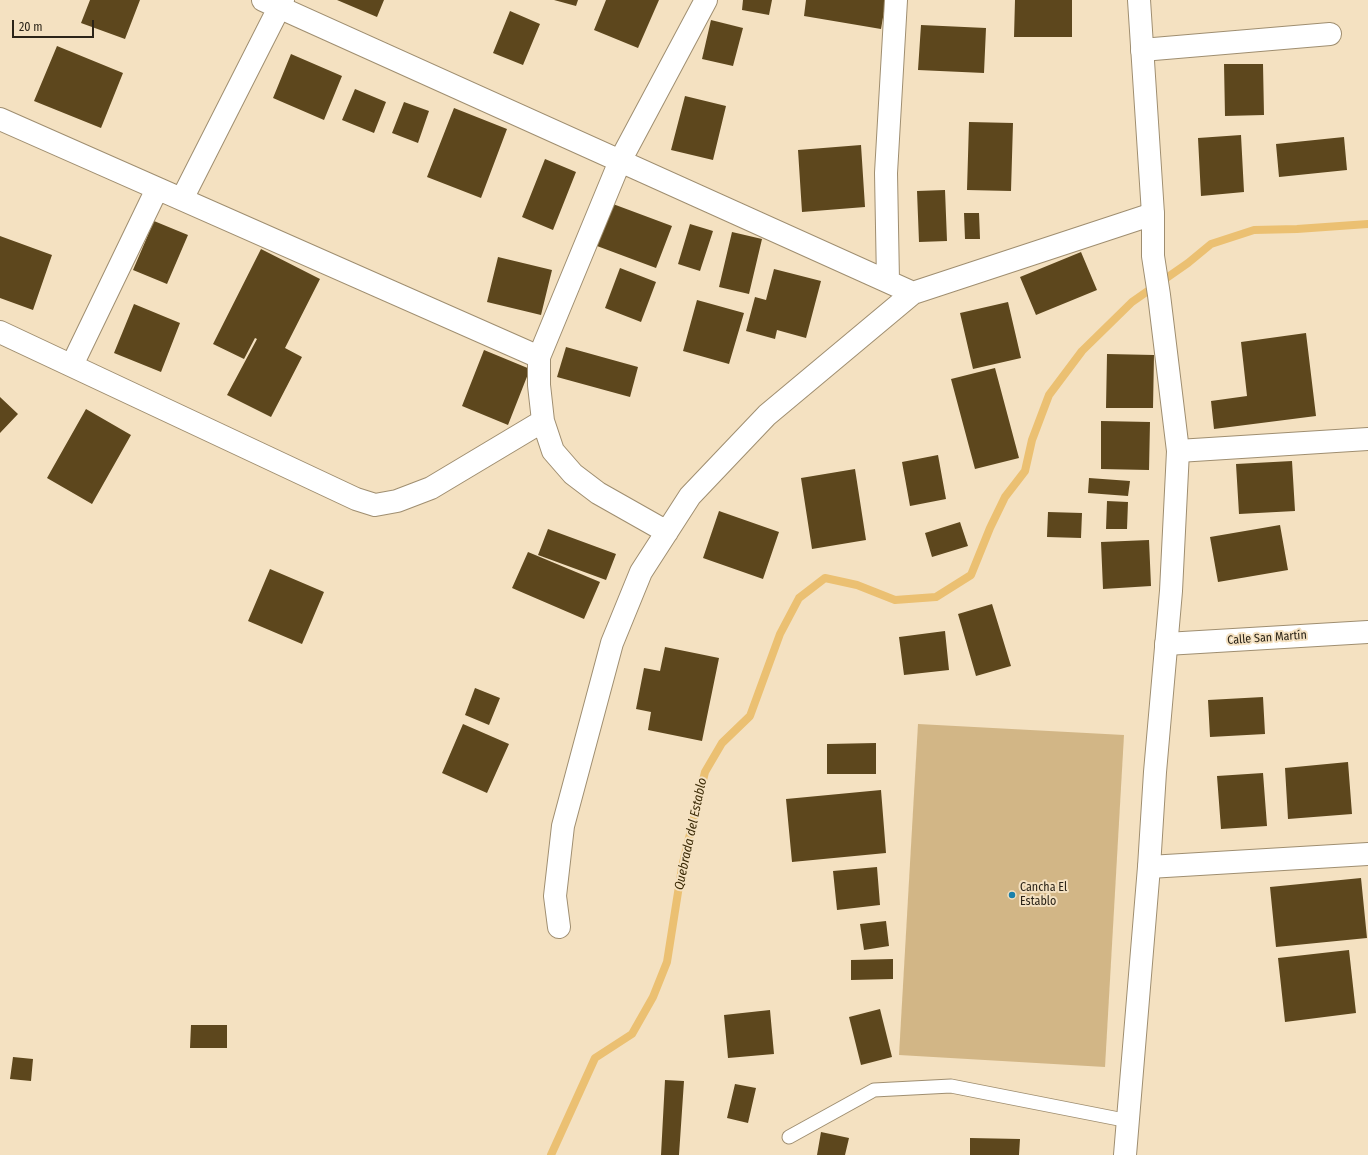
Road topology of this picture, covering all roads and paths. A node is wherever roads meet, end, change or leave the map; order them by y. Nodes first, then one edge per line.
1 (706, 0) edge
2 (896, 0) edge
3 (1139, 0) edge
4 (275, 2) edge
5 (1330, 34) dead end
6 (1142, 50) junction
7 (0, 119) edge
8 (620, 160) junction
9 (157, 189) junction
10 (182, 200) junction
11 (1153, 214) junction
12 (888, 282) junction
13 (913, 293) junction
14 (0, 332) edge
15 (539, 358) junction
16 (72, 365) junction
17 (543, 421) junction
18 (1368, 439) edge
19 (1178, 451) junction
20 (667, 532) junction
21 (1368, 632) edge
22 (1166, 644) junction
23 (1368, 854) edge
24 (1150, 867) junction
25 (559, 927) dead end
26 (1129, 1121) junction
27 (789, 1137) dead end
28 (1125, 1155) edge

1 - 8 street
2 - 12 street
3 - 6 street
4 - 8 street
4 - 10 street
5 - 6 street
6 - 11 street
7 - 9 street
8 - 12 street
8 - 15 street
9 - 10 street
9 - 16 street
10 - 15 street
11 - 13 street
11 - 19 street
12 - 13 street
13 - 20 street
14 - 16 street
15 - 17 street
16 - 17 street
17 - 20 street
18 - 19 street
19 - 22 street
20 - 25 street
21 - 22 street, Calle San Martín
22 - 24 street
23 - 24 street
24 - 26 street
26 - 27 lane
26 - 28 street

